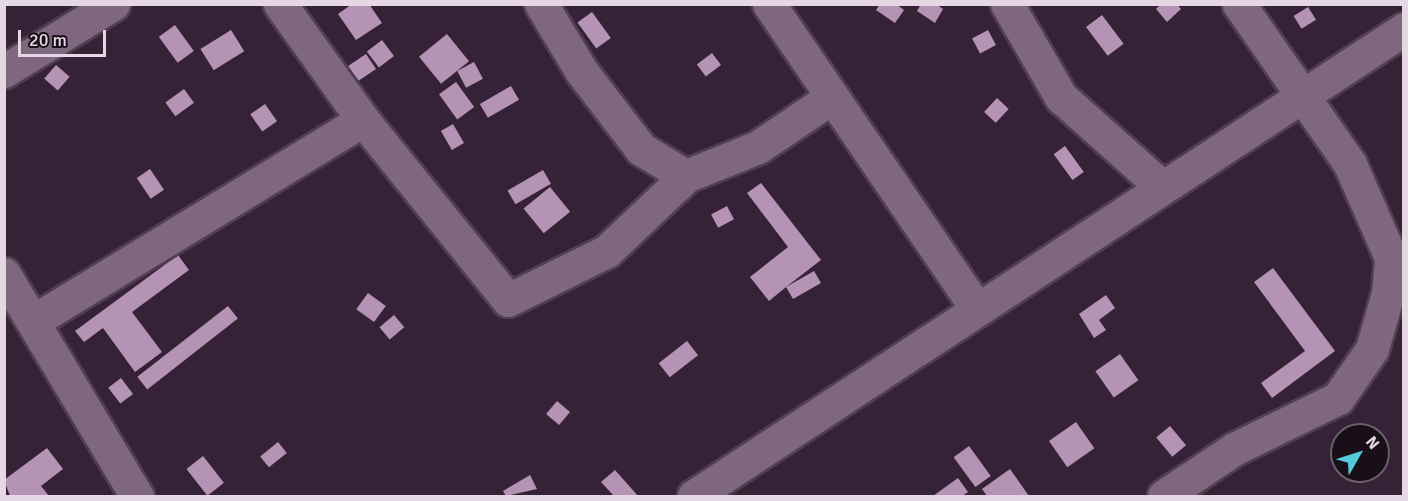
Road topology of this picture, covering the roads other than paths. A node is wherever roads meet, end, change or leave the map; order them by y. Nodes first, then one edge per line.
1 (113, 4) edge
2 (280, 4) edge
3 (541, 4) edge
4 (769, 4) edge
5 (1007, 4) edge
6 (1239, 4) edge
7 (1404, 29) edge
8 (4, 71) edge
9 (1299, 94) junction
10 (832, 97) junction
11 (363, 120) junction
12 (686, 176) junction
13 (1161, 186) junction
14 (1382, 226) junction
15 (1404, 254) edge
16 (4, 274) edge
17 (976, 307) junction
18 (35, 320) junction
19 (137, 496) edge
20 (694, 496) edge
21 (1164, 496) edge

1 - 8 street
2 - 11 street
3 - 12 street
4 - 10 street
5 - 13 street
6 - 9 street
7 - 9 street
9 - 13 street
9 - 14 street
10 - 12 street
10 - 17 street
11 - 12 street
11 - 18 street
13 - 17 street
14 - 15 street
14 - 21 street
16 - 18 street
17 - 20 street
18 - 19 street

